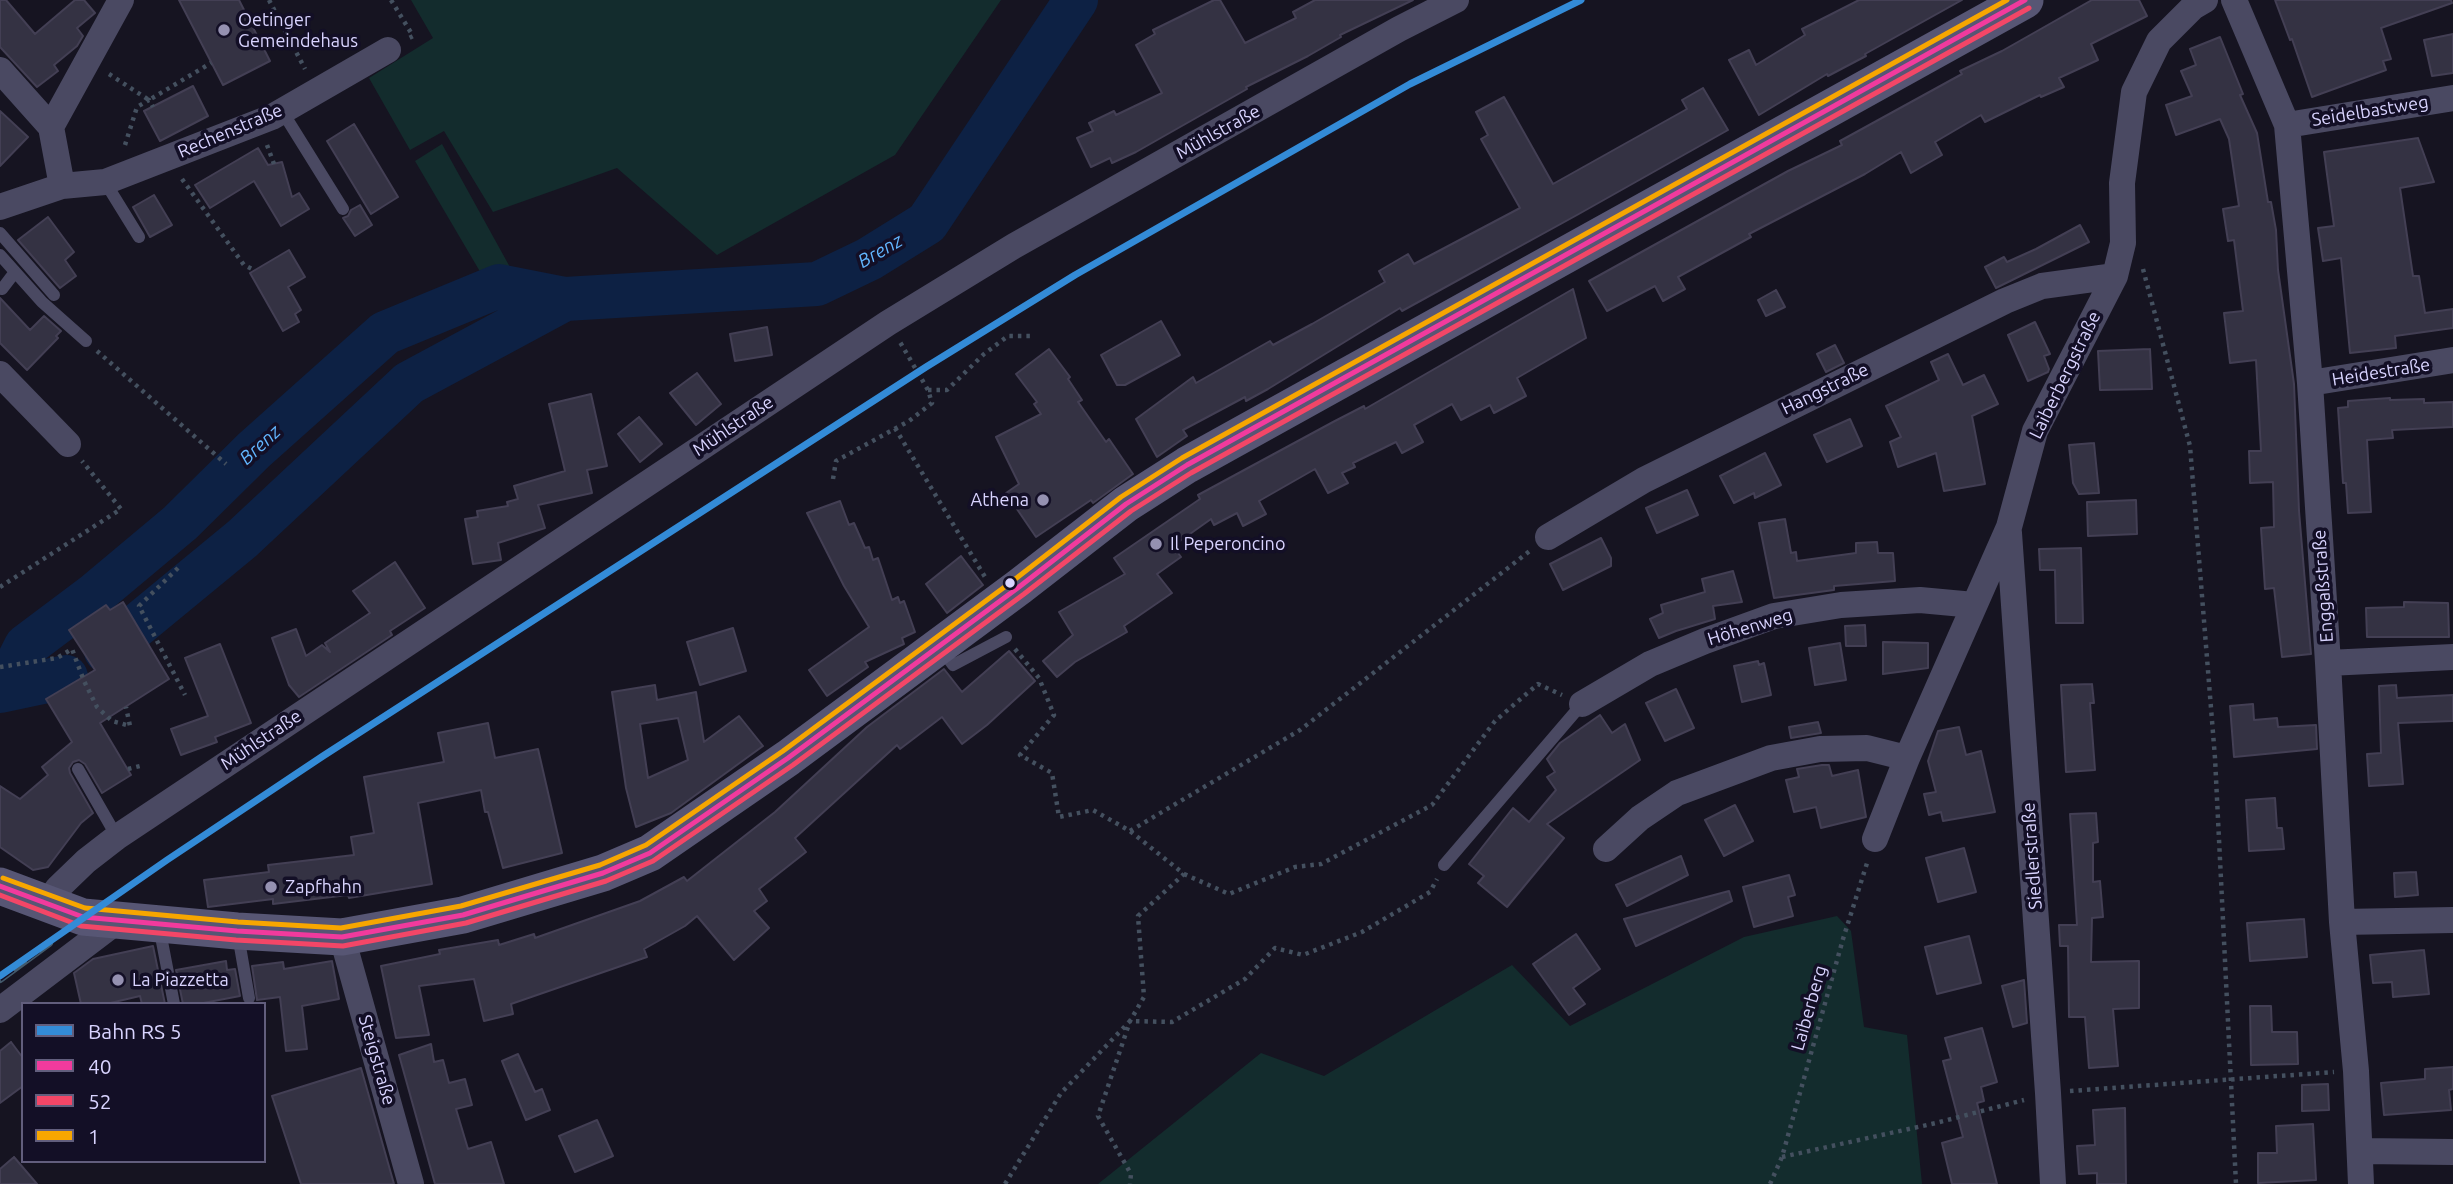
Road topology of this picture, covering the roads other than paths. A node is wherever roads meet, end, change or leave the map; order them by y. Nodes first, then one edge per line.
1 (121, 0) edge
2 (1456, 0) edge
3 (2025, 0) edge
4 (2205, 0) edge
5 (2234, 0) edge
6 (1977, 14) edge
7 (388, 50) dead end
8 (0, 70) edge
9 (2453, 98) edge
10 (282, 111) junction
11 (2287, 125) junction
12 (51, 127) junction
13 (105, 182) junction
14 (62, 186) junction
15 (0, 207) edge
16 (343, 209) dead end
17 (0, 233) edge
18 (139, 237) dead end
19 (0, 254) edge
20 (15, 272) junction
21 (2115, 276) junction
22 (2, 289) dead end
23 (54, 295) dead end
24 (86, 341) road end
25 (2453, 360) edge
26 (2, 383) edge
27 (2310, 383) junction
28 (68, 444) road end
29 (2009, 527) junction
30 (1548, 537) road end
31 (1974, 605) junction
32 (1006, 637) road end
33 (939, 646) junction
34 (2453, 657) edge
35 (2329, 663) junction
36 (1582, 704) joint
37 (1907, 758) junction
38 (78, 769) dead end
39 (117, 837) junction
40 (1875, 839) road end
41 (1606, 849) dead end
42 (1444, 864) road end
43 (0, 886) edge
44 (46, 905) junction
45 (2453, 920) edge
46 (116, 922) junction
47 (2342, 922) junction
48 (159, 926) junction
49 (237, 932) junction
50 (342, 937) junction
51 (249, 998) dead end
52 (174, 1002) edge
53 (0, 1010) edge
54 (2360, 1151) junction
55 (2453, 1152) edge
56 (411, 1184) edge
57 (2053, 1184) edge
58 (2361, 1184) edge

1 - 12 street
2 - 39 street, Mühlstraße
3 - 6 street
4 - 21 street, Laiberbergstraße
5 - 11 street, Enggaßstraße
6 - 33 street
7 - 10 street, Rechenstraße
8 - 12 street
9 - 11 street, Seidelbastweg
10 - 13 street, Rechenstraße
10 - 16 lane
11 - 27 street, Enggaßstraße
12 - 14 street
13 - 14 street, Rechenstraße
13 - 18 lane
14 - 15 street, Rechenstraße
17 - 23 lane
19 - 20 lane
20 - 22 lane
20 - 24 lane
21 - 29 street, Laiberbergstraße
21 - 30 street, Hangstraße
25 - 27 street, Heidestraße
26 - 28 street
27 - 35 street, Enggaßstraße
29 - 31 street, Laiberbergstraße
29 - 57 street, Siedlerstraße
31 - 36 street, Höhenweg
31 - 37 street, Laiberbergstraße
32 - 33 lane
33 - 50 street
34 - 35 street
35 - 47 street, Enggaßstraße
36 - 42 lane
37 - 40 street, Laiberbergstraße
37 - 41 street
38 - 39 lane
39 - 44 street, Mühlstraße
43 - 44 street
44 - 46 street
45 - 47 street
46 - 48 street
46 - 53 street
47 - 54 street, Enggaßstraße
48 - 49 street
48 - 52 lane
49 - 50 street
49 - 51 lane
50 - 56 street, Steigstraße
54 - 55 street
54 - 58 street, Enggaßstraße

